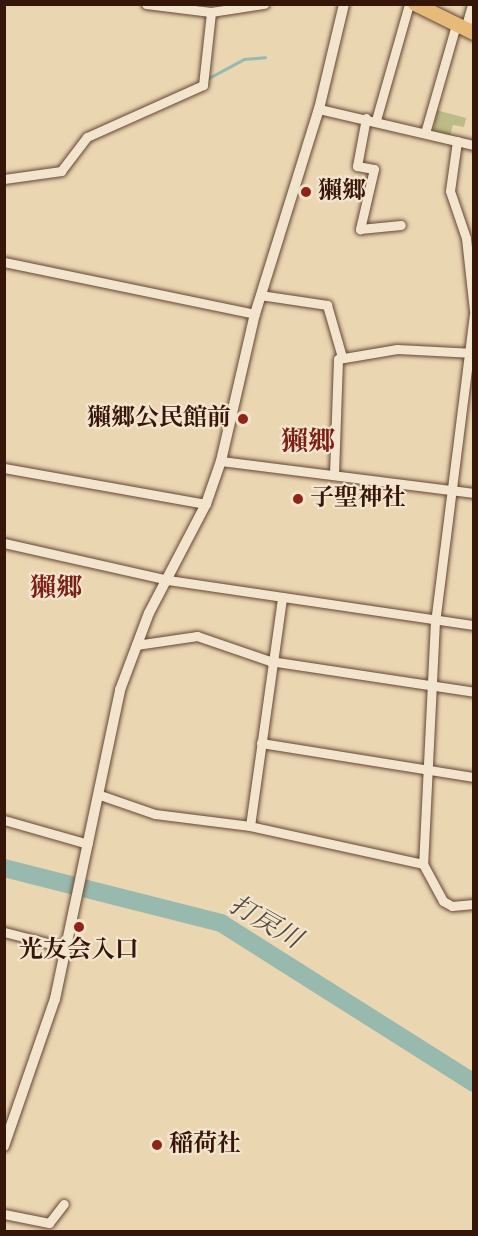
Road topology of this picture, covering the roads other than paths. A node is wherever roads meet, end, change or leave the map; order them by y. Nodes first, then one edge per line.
1 (146, 4) edge
2 (264, 4) edge
3 (344, 4) edge
4 (409, 4) edge
5 (415, 4) edge
6 (472, 4) edge
7 (211, 12) junction
8 (465, 29) edge
9 (319, 109) junction
10 (366, 118) junction
11 (376, 120) junction
12 (425, 132) junction
13 (457, 141) junction
14 (474, 145) edge
15 (4, 179) edge
16 (400, 225) dead end
17 (4, 262) edge
18 (260, 296) junction
19 (474, 313) edge
20 (255, 314) junction
21 (471, 353) edge
22 (342, 357) junction
23 (221, 461) junction
24 (4, 468) edge
25 (334, 474) junction
26 (450, 490) junction
27 (474, 493) edge
28 (206, 504) junction
29 (4, 543) edge
30 (168, 580) junction
31 (282, 597) junction
32 (435, 621) junction
33 (474, 625) edge
34 (136, 645) junction
35 (270, 661) junction
36 (432, 685) junction
37 (474, 692) edge
38 (261, 743) junction
39 (428, 770) junction
40 (474, 777) edge
41 (100, 795) junction
42 (4, 820) edge
43 (250, 826) junction
44 (88, 844) junction
45 (423, 864) junction
46 (474, 904) edge
47 (4, 932) edge
48 (67, 948) junction
49 (9, 1122) edge
50 (4, 1146) edge
51 (64, 1204) dead end
52 (4, 1214) edge

1 - 7 street
2 - 7 street
3 - 9 street
4 - 11 street
5 - 8 main road
6 - 8 street
7 - 15 street
8 - 12 street
9 - 10 street
9 - 18 street
10 - 11 street
10 - 16 street
11 - 12 street
12 - 13 street
13 - 14 street
13 - 19 street
17 - 20 street
18 - 20 street
18 - 22 street
19 - 21 street
20 - 23 street
21 - 22 street
21 - 26 street
22 - 25 street
23 - 25 street
23 - 28 street
24 - 28 street
25 - 26 street
26 - 27 street
26 - 32 street
28 - 30 street
29 - 30 street
30 - 31 street
30 - 34 street
31 - 32 street
31 - 35 street
32 - 33 street
32 - 36 street
34 - 35 street
34 - 41 street
35 - 36 street
35 - 38 street
36 - 37 street
36 - 39 street
38 - 39 street
38 - 43 street
39 - 40 street
39 - 45 street
41 - 43 street
41 - 44 street
42 - 44 street
43 - 45 street
44 - 48 street
45 - 46 street
47 - 48 street
48 - 49 street
49 - 50 street
51 - 52 street

